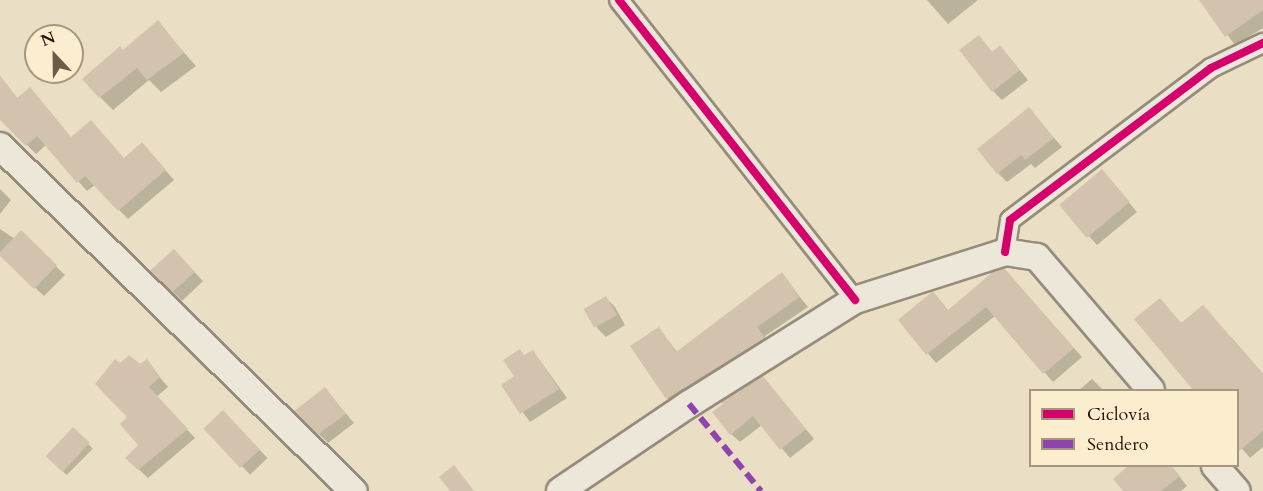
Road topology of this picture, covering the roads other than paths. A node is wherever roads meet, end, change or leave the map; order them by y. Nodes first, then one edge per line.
1 (619, 0) edge
2 (1263, 43) edge
3 (0, 146) edge
4 (1005, 252) junction
5 (855, 300) junction
6 (1150, 389) edge
7 (1217, 467) edge
8 (353, 491) edge
9 (561, 491) edge
10 (1237, 491) edge

1 - 5 street
2 - 4 street
3 - 8 main road
4 - 5 main road
4 - 6 main road
5 - 9 main road
7 - 10 main road

